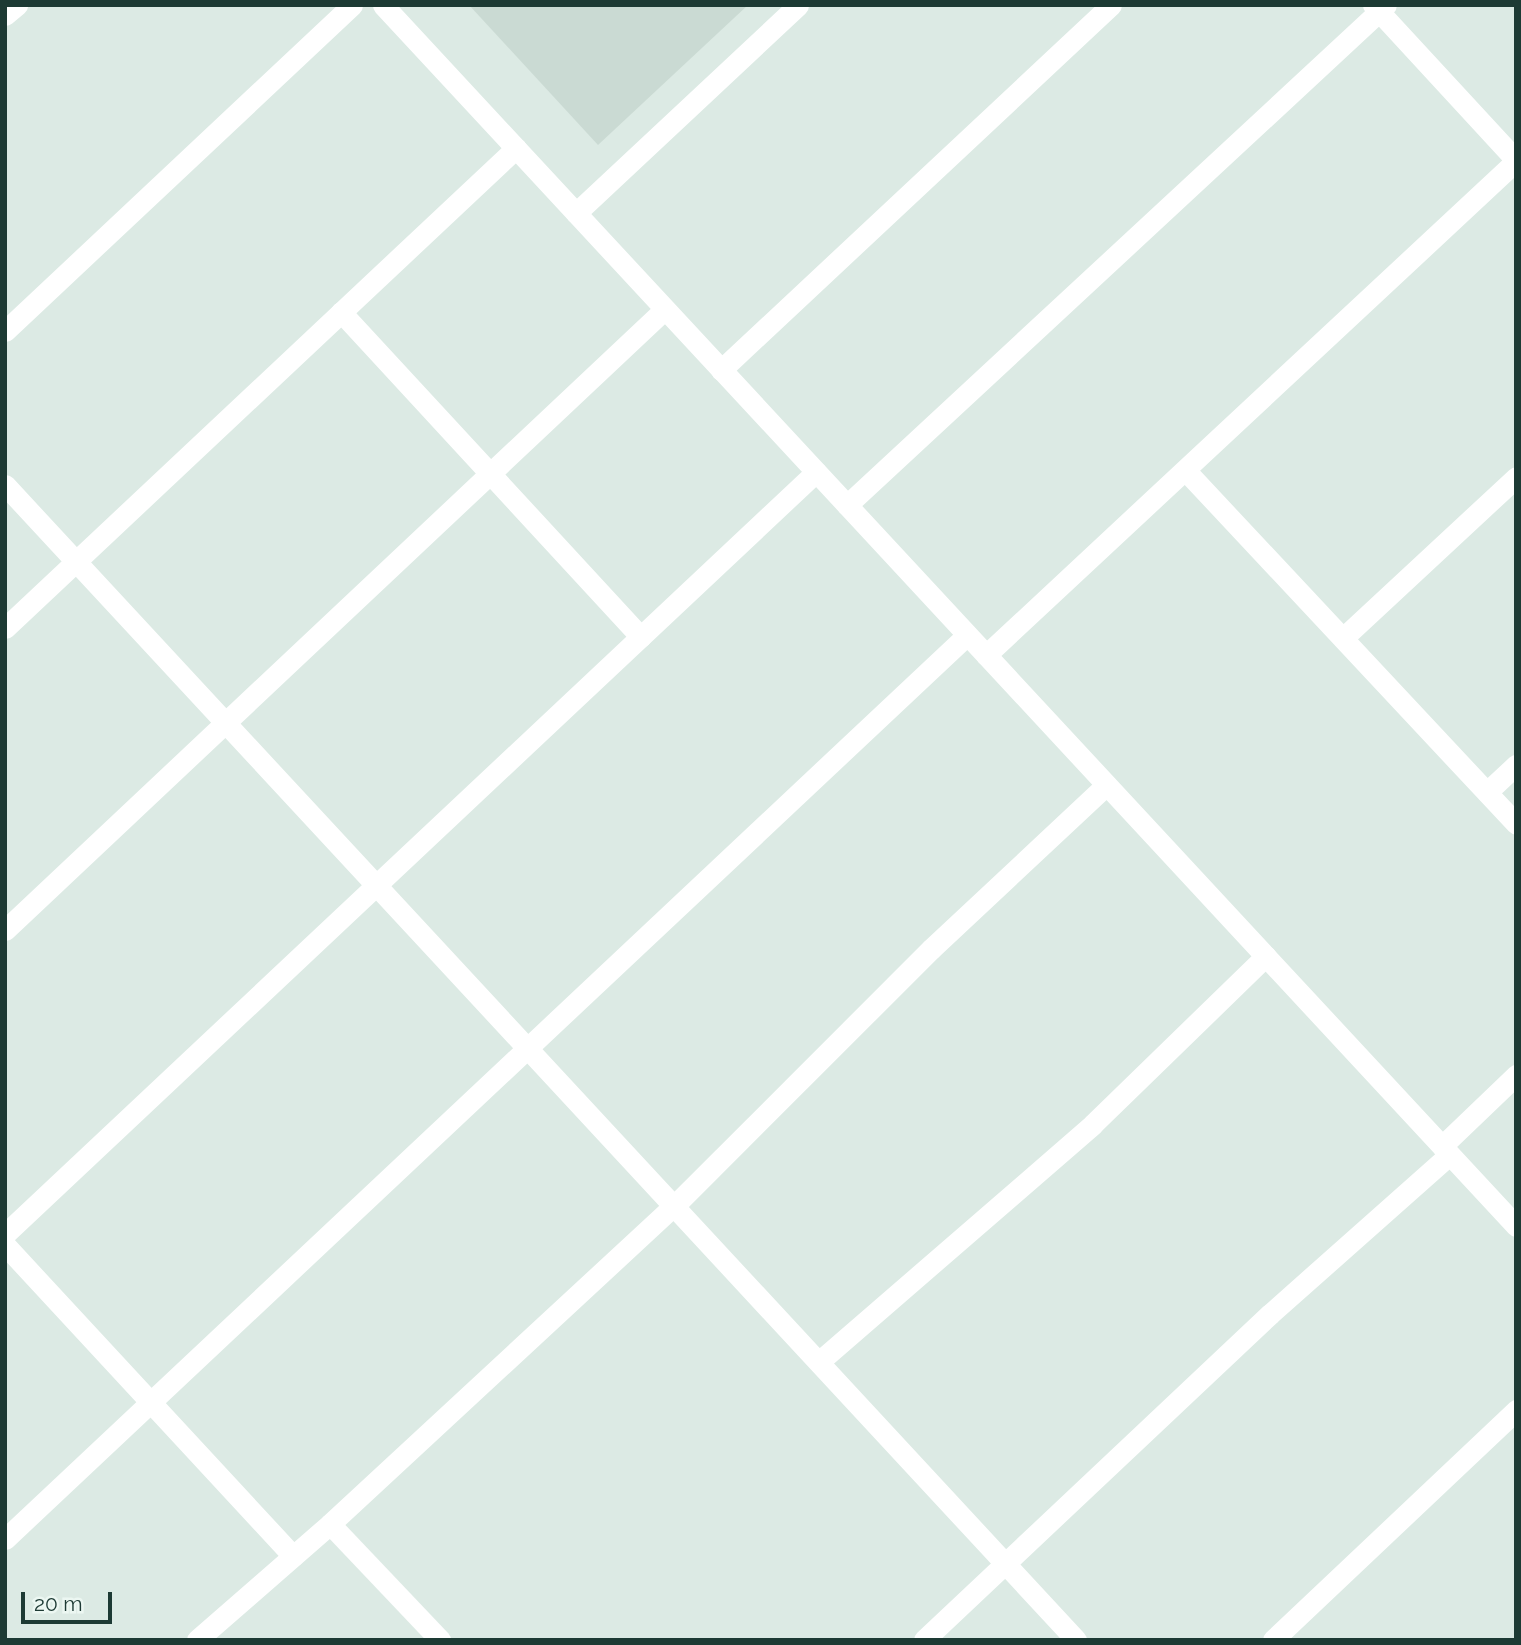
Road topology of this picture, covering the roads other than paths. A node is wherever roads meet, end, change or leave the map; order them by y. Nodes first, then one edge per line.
1 (17, 5) edge
2 (352, 5) edge
3 (383, 5) edge
4 (798, 5) edge
5 (1111, 5) edge
6 (1380, 7) edge
7 (5, 15) edge
8 (516, 148) junction
9 (1516, 161) edge
10 (576, 214) junction
11 (665, 309) junction
12 (341, 312) junction
13 (5, 331) edge
14 (721, 370) junction
15 (1186, 471) junction
16 (816, 472) junction
17 (490, 474) junction
18 (1516, 477) edge
19 (5, 485) edge
20 (847, 505) junction
21 (76, 561) junction
22 (5, 628) edge
23 (967, 635) junction
24 (641, 636) junction
25 (1343, 638) junction
26 (986, 655) junction
27 (226, 723) junction
28 (1516, 765) edge
29 (1106, 785) junction
30 (1487, 793) junction
31 (1516, 824) edge
32 (376, 885) junction
33 (5, 930) edge
34 (1266, 956) junction
35 (528, 1048) junction
36 (1516, 1075) edge
37 (1446, 1150) junction
38 (675, 1205) junction
39 (1516, 1226) edge
40 (5, 1234) edge
41 (5, 1245) edge
42 (821, 1360) junction
43 (151, 1402) junction
44 (1516, 1410) edge
45 (330, 1524) junction
46 (5, 1539) edge
47 (293, 1556) junction
48 (1005, 1563) junction
49 (197, 1640) edge
50 (440, 1640) edge
51 (924, 1640) edge
52 (1076, 1640) edge
53 (1273, 1640) edge

1 - 7 street
2 - 13 street
3 - 8 street
4 - 10 street
5 - 14 street
6 - 9 street
6 - 20 street
8 - 10 street
8 - 12 street
9 - 15 street
10 - 11 street
11 - 14 street
11 - 17 street
12 - 17 street
12 - 21 street
14 - 16 street
15 - 25 street
15 - 26 street
16 - 20 street
16 - 24 street
17 - 24 street
17 - 27 street
18 - 25 street
19 - 21 street
20 - 23 street
21 - 22 street
21 - 27 street
23 - 26 street
23 - 35 street
24 - 32 street
25 - 30 street
26 - 29 street
27 - 32 street
27 - 33 street
28 - 30 street
29 - 34 street
29 - 38 street
30 - 31 street
32 - 35 street
32 - 40 street
34 - 37 street
34 - 42 street
35 - 38 street
35 - 43 street
36 - 37 street
37 - 39 street
37 - 48 street
38 - 42 street
38 - 45 street
41 - 43 street
42 - 48 street
43 - 46 street
43 - 47 street
44 - 53 street
45 - 47 street
45 - 50 street
47 - 49 street
48 - 51 street
48 - 52 street

